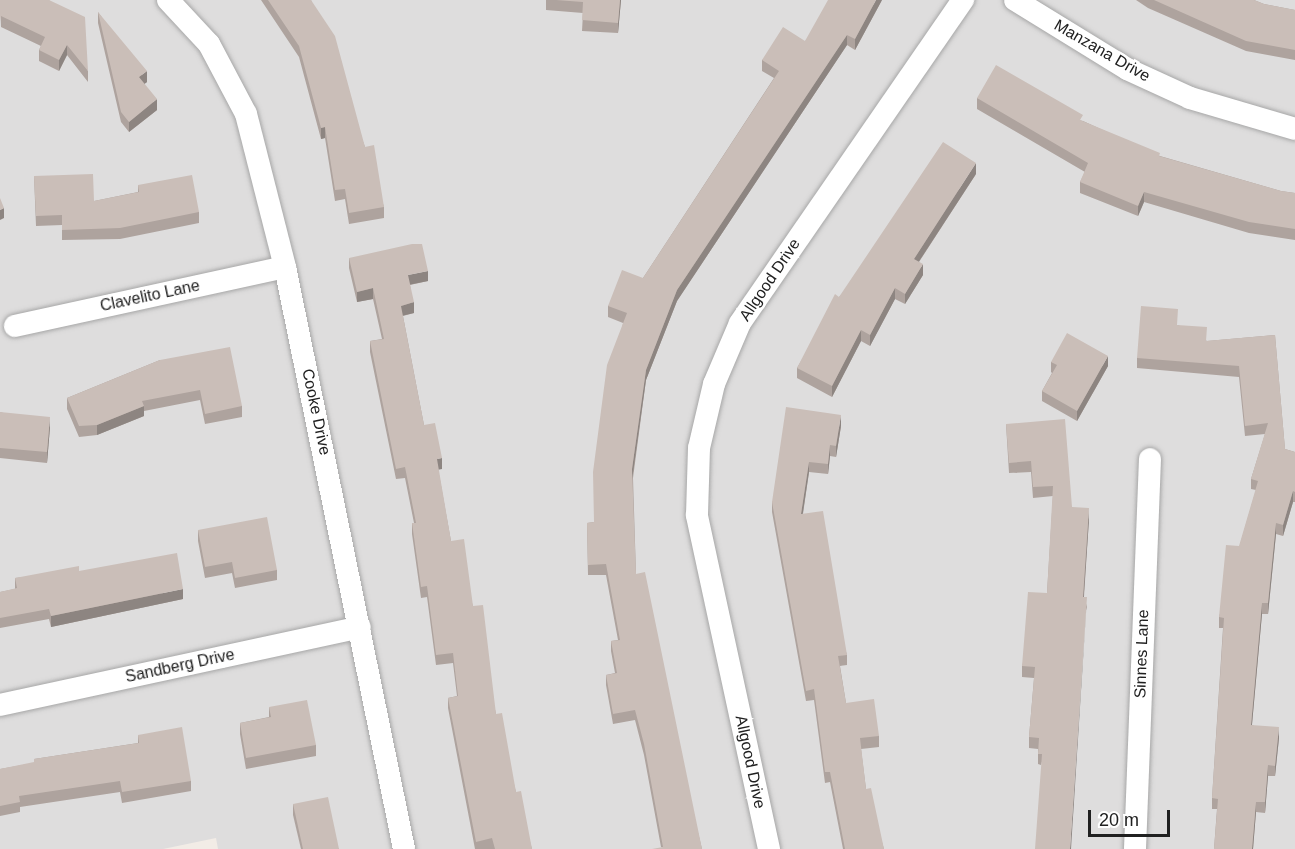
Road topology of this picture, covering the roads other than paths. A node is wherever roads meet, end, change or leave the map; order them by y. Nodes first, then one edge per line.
1 (168, 0) edge
2 (963, 0) edge
3 (1015, 0) edge
4 (1295, 129) edge
5 (285, 267) junction
6 (15, 326) dead end
7 (1150, 459) dead end
8 (360, 627) junction
9 (0, 705) edge
10 (404, 849) edge
11 (769, 849) edge
12 (1135, 849) edge

1 - 5 street, Cooke Drive
2 - 11 street, Allgood Drive
3 - 4 street, Manzana Drive
5 - 6 street, Clavelito Lane
5 - 8 street, Cooke Drive
7 - 12 street, Sinnes Lane
8 - 9 street, Sandberg Drive
8 - 10 street, Cooke Drive

